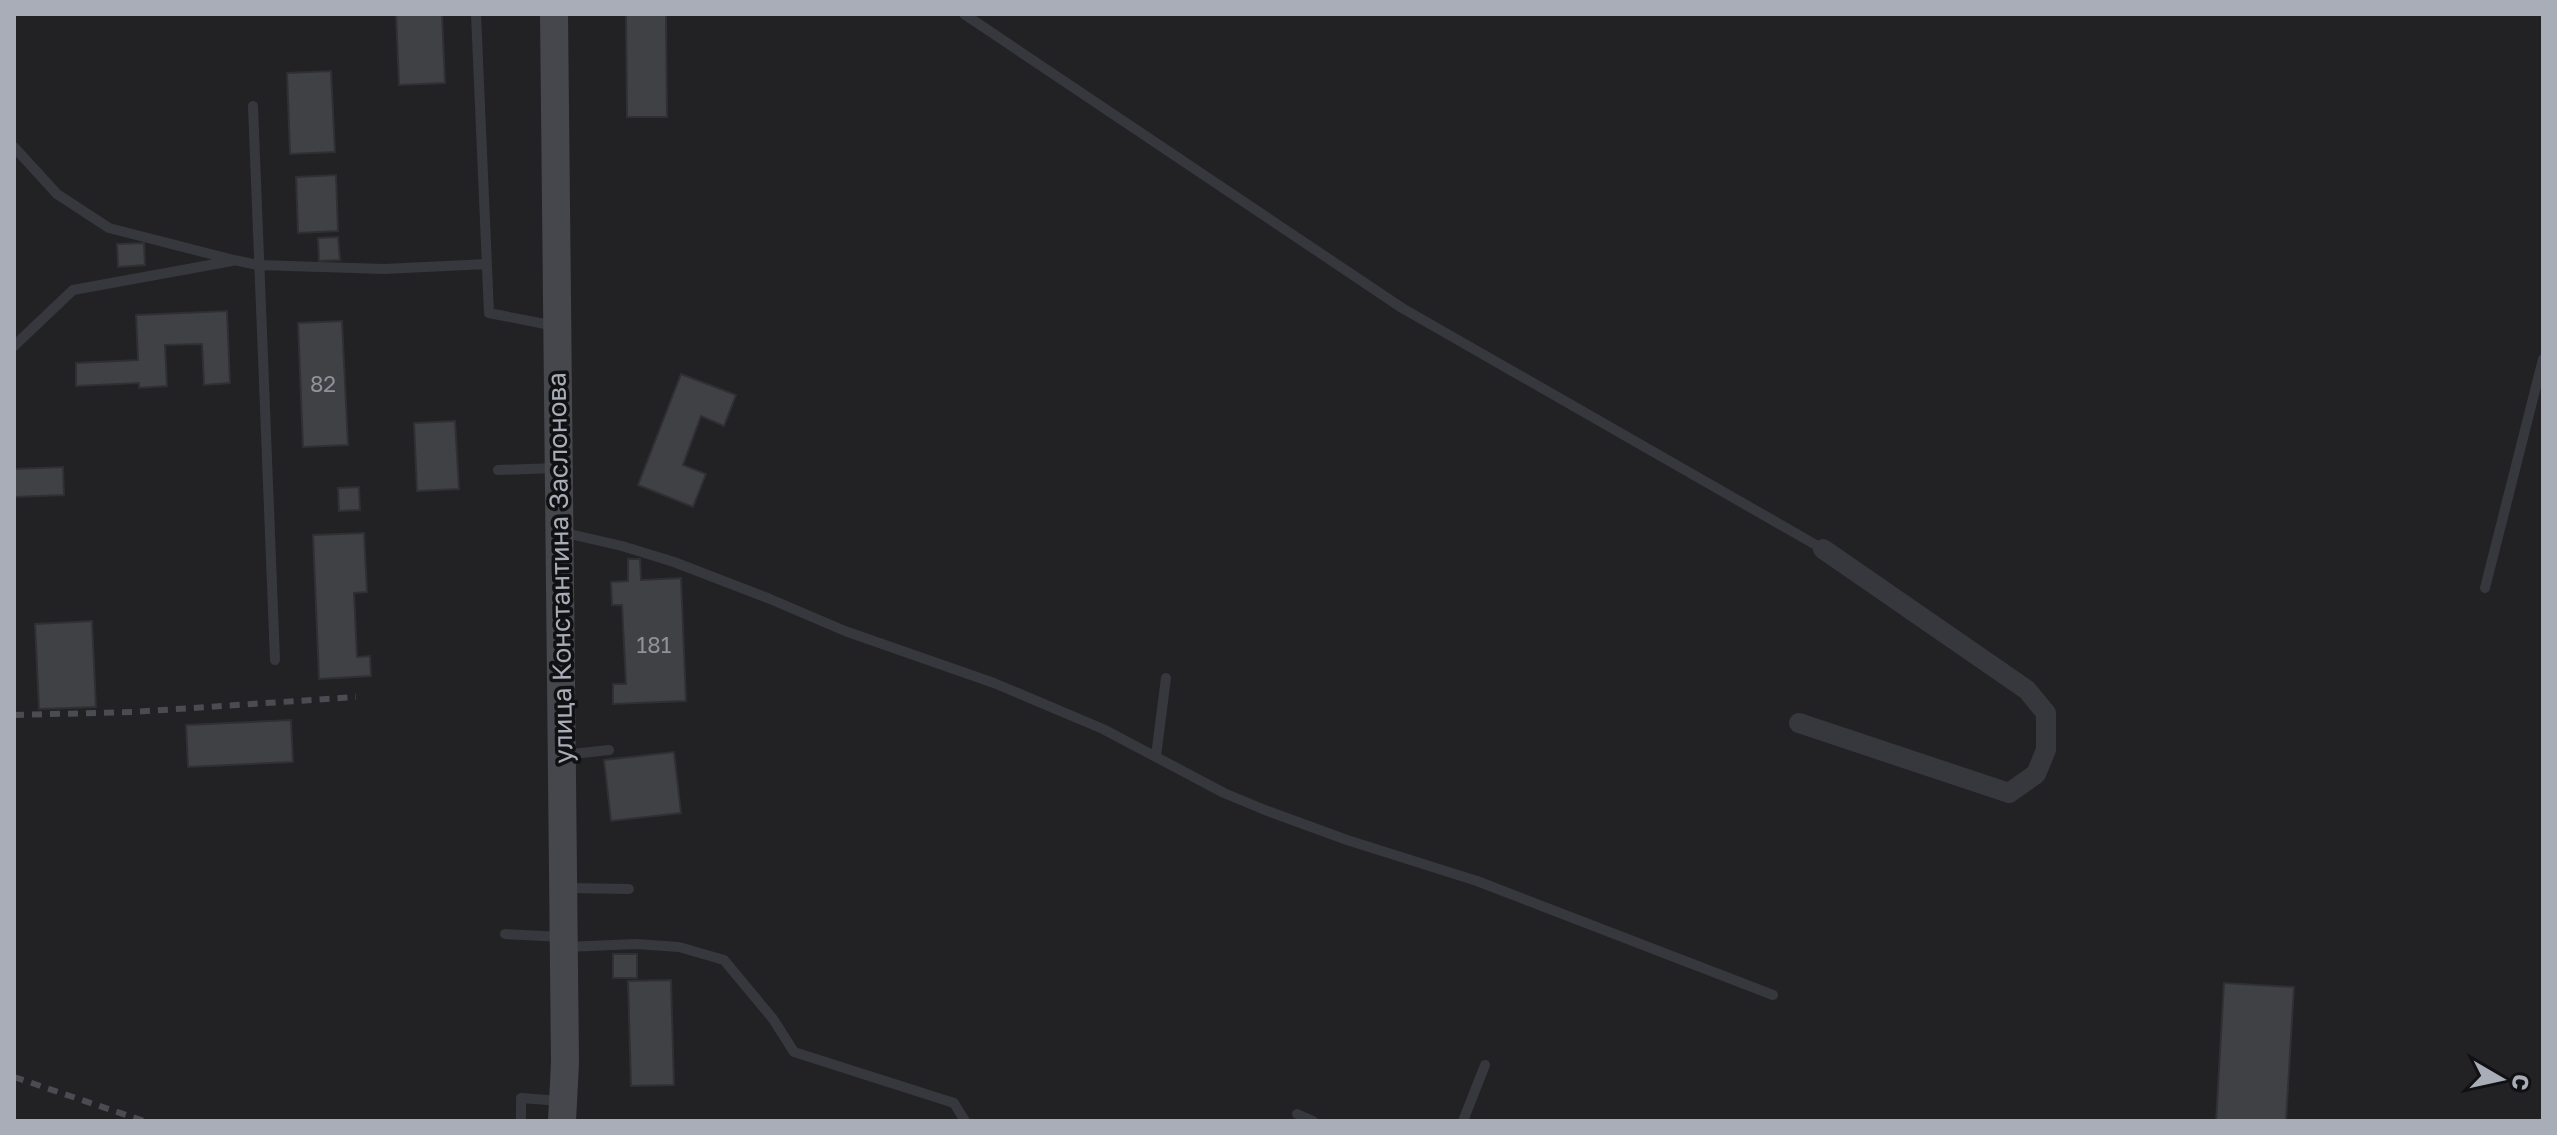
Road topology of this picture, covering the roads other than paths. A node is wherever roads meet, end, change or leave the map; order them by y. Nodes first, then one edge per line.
1 (476, 14) edge
2 (554, 14) edge
3 (964, 14) edge
4 (253, 106) dead end
5 (14, 147) edge
6 (234, 260) junction
7 (487, 264) junction
8 (258, 265) junction
9 (557, 327) junction
10 (14, 346) edge
11 (2543, 359) edge
12 (558, 468) junction
13 (498, 470) dead end
14 (559, 531) junction
15 (1823, 549) joint
16 (2485, 588) dead end
17 (275, 660) dead end
18 (1166, 678) dead end
19 (1799, 723) dead end
20 (609, 750) dead end
21 (562, 755) junction
22 (1156, 756) junction
23 (563, 888) junction
24 (629, 889) dead end
25 (505, 934) dead end
26 (564, 942) junction
27 (1773, 995) dead end
28 (1485, 1065) dead end
29 (562, 1111) edge
30 (1297, 1114) dead end
31 (521, 1121) edge
32 (965, 1121) edge
33 (1313, 1121) edge
34 (1463, 1121) edge

1 - 7 lane
2 - 9 street, улица Константина Заслонова
3 - 15 lane
4 - 8 lane
5 - 6 lane
6 - 8 lane
6 - 10 lane
7 - 8 lane
7 - 9 lane
8 - 17 lane
9 - 12 street, улица Константина Заслонова
11 - 16 lane
12 - 13 lane
12 - 14 street, улица Константина Заслонова
14 - 21 street, улица Константина Заслонова
14 - 22 lane
15 - 19 street
18 - 22 lane
20 - 21 lane
21 - 23 street, улица Константина Заслонова
22 - 27 lane
23 - 24 lane
23 - 26 street, улица Константина Заслонова
25 - 26 lane
26 - 29 street, улица Константина Заслонова
26 - 32 lane
28 - 34 lane
29 - 31 lane
30 - 33 lane

